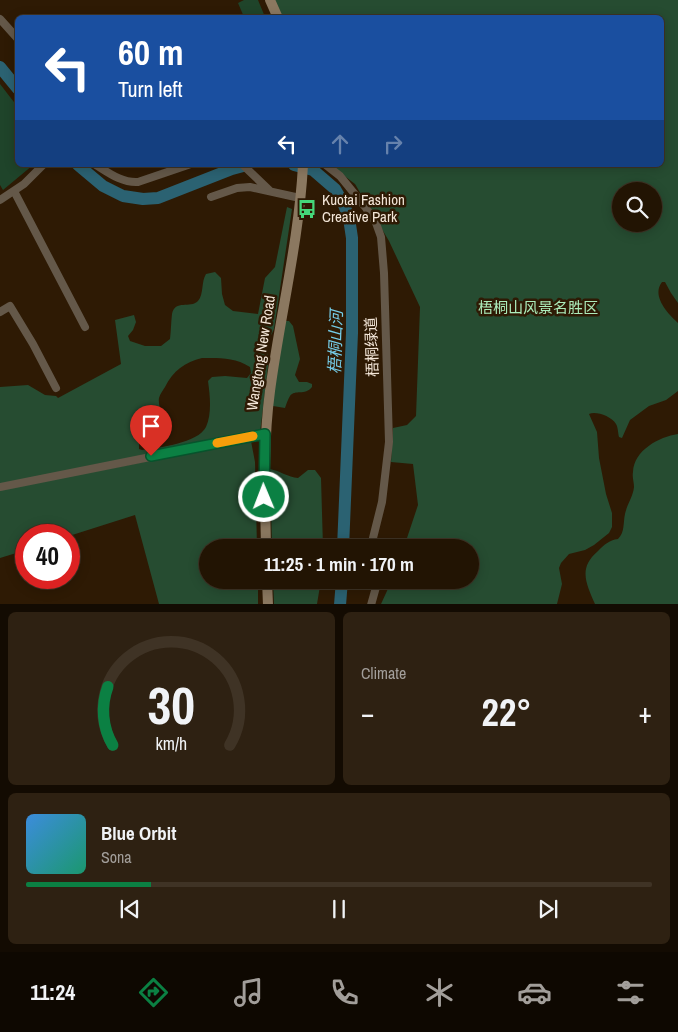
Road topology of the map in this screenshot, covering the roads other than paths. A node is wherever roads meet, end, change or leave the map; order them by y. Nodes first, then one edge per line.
1 (270, 0) edge
2 (277, 15) edge
3 (0, 19) edge
4 (15, 36) edge
5 (41, 167) edge
6 (99, 167) edge
7 (182, 167) edge
8 (245, 167) edge
9 (302, 167) edge
10 (329, 167) edge
11 (14, 190) junction
12 (270, 191) junction
13 (301, 194) junction
14 (211, 197) dead end
15 (0, 200) edge
16 (0, 312) edge
17 (85, 327) dead end
18 (56, 388) dead end
19 (265, 434) junction
20 (0, 487) edge
21 (266, 539) edge
22 (373, 539) edge
23 (267, 589) edge
24 (375, 589) edge
25 (268, 604) edge
26 (371, 604) edge

1 - 2 street
3 - 4 street
5 - 11 street
6 - 7 street
8 - 12 street
9 - 13 street, Wangtong New Road
10 - 22 street, 梧桐绿道
11 - 15 street
11 - 17 street
12 - 13 street
12 - 14 street
13 - 19 street, Wangtong New Road
16 - 18 street
19 - 20 street
19 - 21 street, Wangtong New Road
23 - 25 street
24 - 26 street

